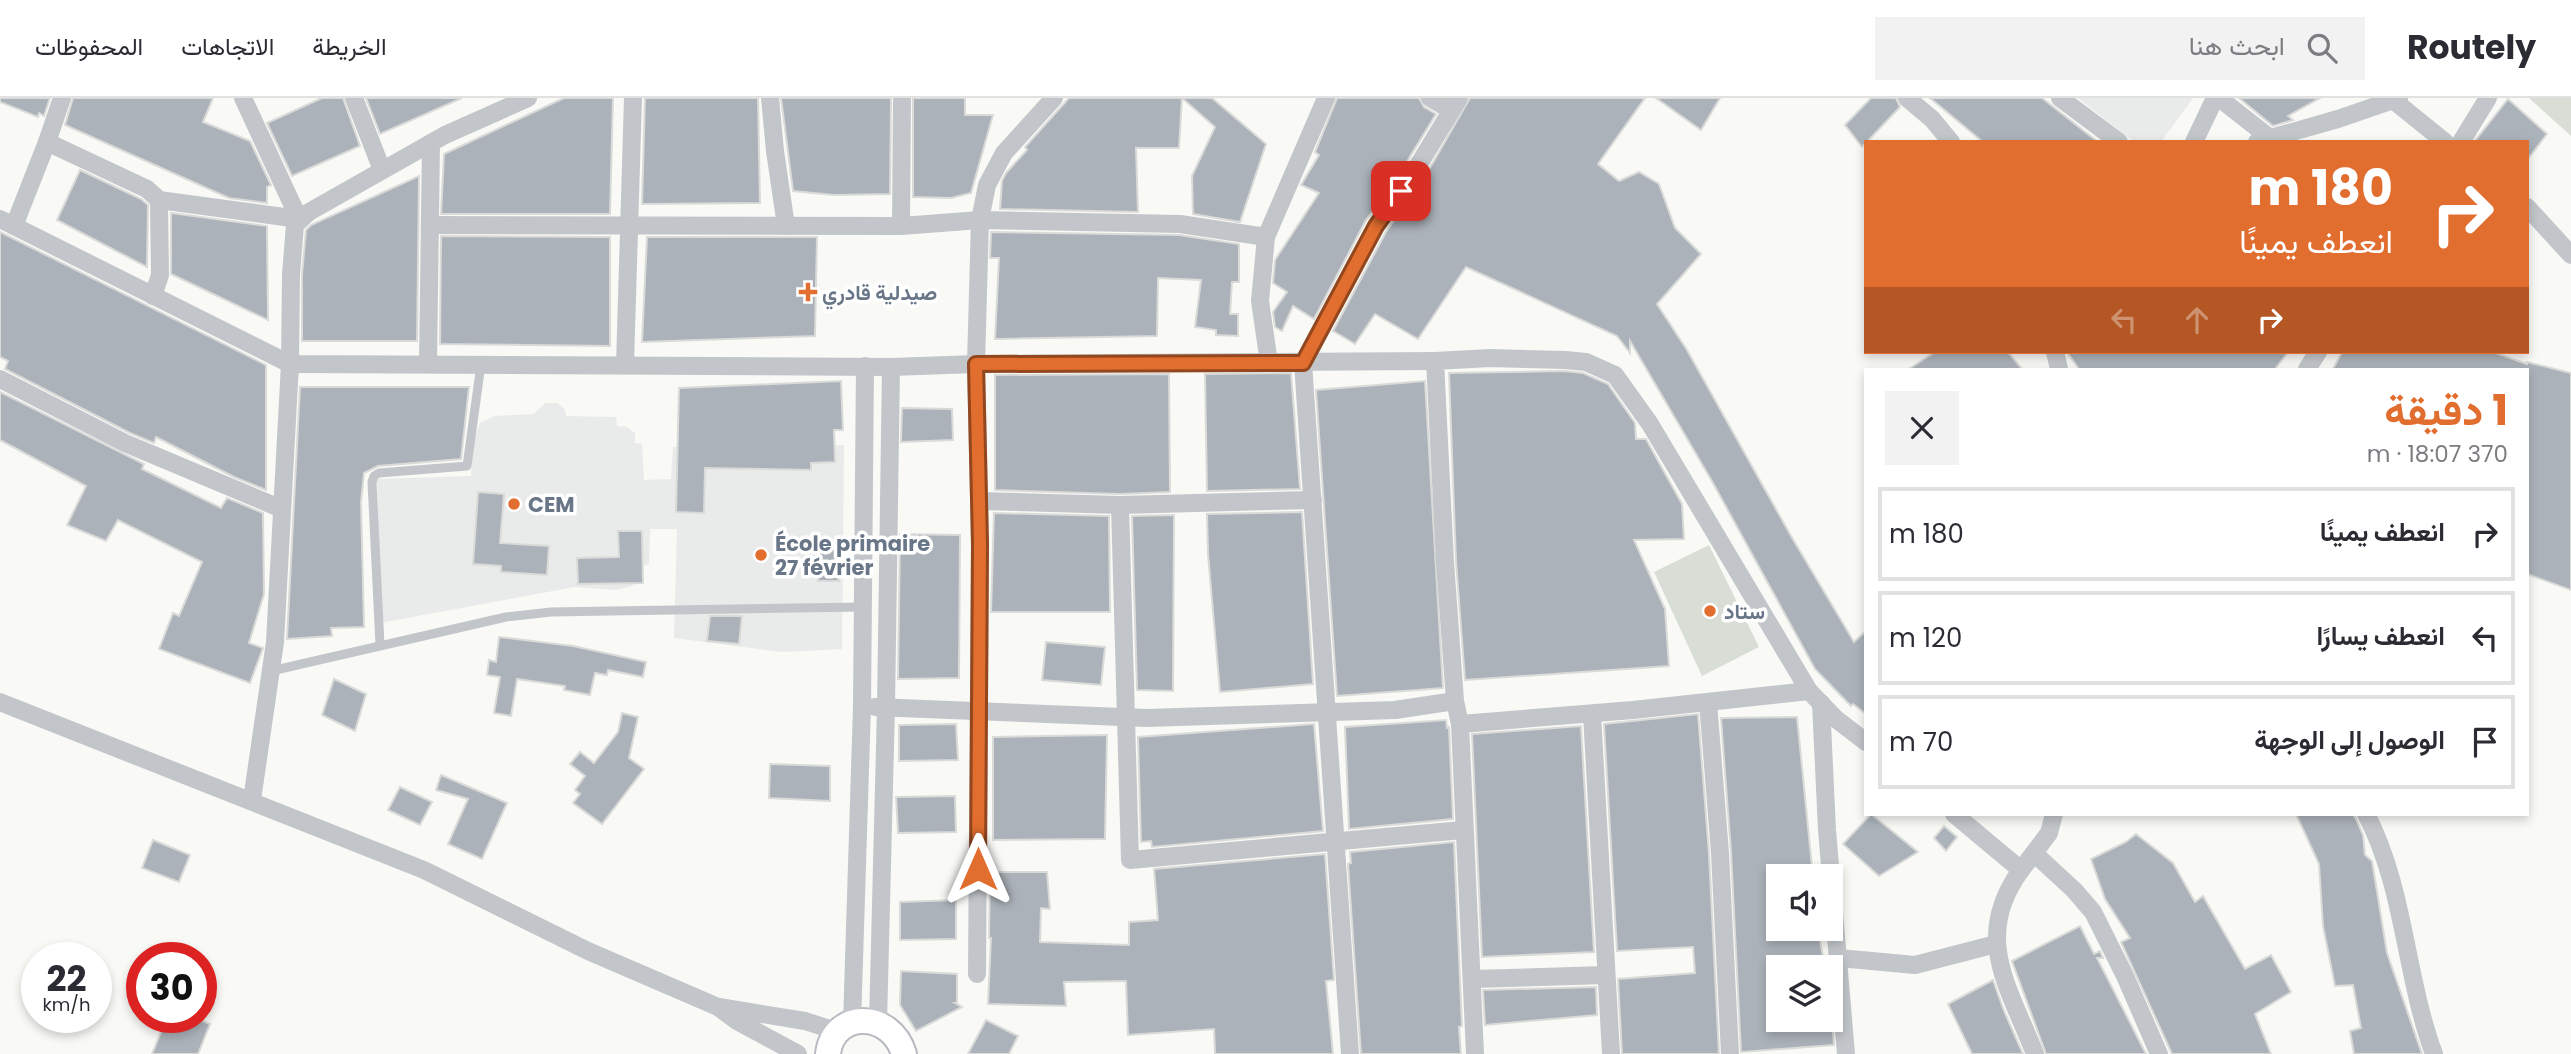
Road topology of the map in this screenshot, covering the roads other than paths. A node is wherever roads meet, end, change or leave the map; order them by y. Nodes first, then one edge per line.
1 (62, 98) edge
2 (243, 98) edge
3 (354, 98) edge
4 (528, 98) edge
5 (633, 98) edge
6 (771, 98) edge
7 (902, 98) edge
8 (1031, 98) edge
9 (1054, 98) edge
10 (1326, 98) edge
11 (1430, 98) edge
12 (1907, 98) edge
13 (2060, 98) edge
14 (2217, 98) edge
15 (2488, 98) edge
16 (2396, 99) edge
17 (1455, 104) edge
18 (1030, 122) junction
19 (1949, 140) edge
20 (2116, 140) edge
21 (2195, 140) edge
22 (2263, 140) edge
23 (2443, 140) edge
24 (2462, 140) edge
25 (47, 142) junction
26 (431, 143) junction
27 (382, 170) junction
28 (159, 200) junction
29 (2529, 209) edge
30 (299, 219) junction
31 (980, 220) junction
32 (7, 222) edge
33 (628, 223) junction
34 (430, 225) junction
35 (786, 226) junction
36 (901, 226) junction
37 (1266, 237) junction
38 (2571, 255) edge
39 (153, 296) junction
40 (1435, 361) junction
41 (1269, 363) junction
42 (1303, 363) junction
43 (290, 364) junction
44 (428, 364) junction
45 (481, 364) junction
46 (625, 364) junction
47 (976, 364) junction
48 (865, 366) junction
49 (891, 367) junction
50 (0, 379) edge
51 (1313, 500) junction
52 (979, 501) junction
53 (1120, 505) junction
54 (282, 509) junction
55 (863, 607) junction
56 (380, 645) junction
57 (271, 671) junction
58 (1815, 697) junction
59 (1455, 701) junction
60 (0, 702) edge
61 (1708, 702) junction
62 (862, 706) junction
63 (886, 707) junction
64 (979, 711) junction
65 (1328, 713) junction
66 (1592, 714) junction
67 (1125, 717) junction
68 (1460, 724) junction
69 (1864, 740) edge
70 (252, 800) junction
71 (1956, 816) edge
72 (2053, 816) edge
73 (2367, 816) edge
74 (1463, 830) junction
75 (1336, 842) junction
76 (2034, 853) junction
77 (2021, 870) junction
78 (1996, 944) junction
79 (1839, 955) edge
80 (1843, 958) edge
81 (977, 974) dead end
82 (1606, 975) junction
83 (1472, 979) junction
84 (1843, 1006) edge
85 (718, 1007) junction
86 (878, 1023) junction
87 (839, 1037) edge
88 (1847, 1053) edge
89 (798, 1054) edge
90 (904, 1054) edge
91 (1350, 1054) edge
92 (1475, 1054) edge
93 (1611, 1054) edge
94 (1730, 1054) edge
95 (2035, 1054) edge
96 (2159, 1054) edge
97 (2434, 1054) edge

1 - 25 street
2 - 30 street
3 - 27 street
4 - 26 street
5 - 33 street
6 - 35 street
7 - 36 street
8 - 18 street
9 - 18 street
10 - 37 street
11 - 17 street
12 - 19 street
13 - 20 street
14 - 21 street
14 - 22 street
15 - 24 street
16 - 22 street
16 - 23 street
17 - 42 street
18 - 31 street
25 - 28 street
25 - 32 street
26 - 27 street
26 - 34 street
27 - 30 street
28 - 30 street
28 - 39 street
29 - 38 street
30 - 43 street
31 - 36 street
31 - 37 street
31 - 47 street
32 - 39 street
33 - 34 street
33 - 35 street
33 - 46 street
34 - 44 street
35 - 36 street
37 - 41 street
39 - 43 street
40 - 42 street
40 - 58 street
40 - 59 street
41 - 42 street
41 - 47 street
42 - 51 street
43 - 44 street
43 - 54 street
44 - 45 street
45 - 46 street
45 - 56 lane
46 - 48 street
47 - 49 street
47 - 52 street
48 - 49 street
48 - 55 street
49 - 63 street
50 - 54 street
51 - 53 street
51 - 65 street
52 - 53 street
52 - 64 street
53 - 67 street
54 - 57 street
55 - 56 lane
55 - 62 street
56 - 57 lane
57 - 70 street
58 - 61 street
58 - 69 street
58 - 79 street
59 - 65 street
59 - 68 street
60 - 70 street
61 - 66 street
61 - 94 street
62 - 63 street
62 - 87 street
63 - 64 street
63 - 86 street
64 - 67 street
64 - 81 street
65 - 67 street
65 - 75 street
66 - 68 street
66 - 82 street
67 - 75 street
68 - 74 street
70 - 85 street
71 - 77 street
72 - 76 street
73 - 97 street
74 - 75 street
74 - 83 street
75 - 91 street
76 - 77 street
76 - 96 street
77 - 78 street
78 - 80 street
78 - 95 street
82 - 83 street
82 - 93 street
83 - 92 street
84 - 88 street
85 - 87 street
85 - 89 street
86 - 87 street
86 - 90 street

